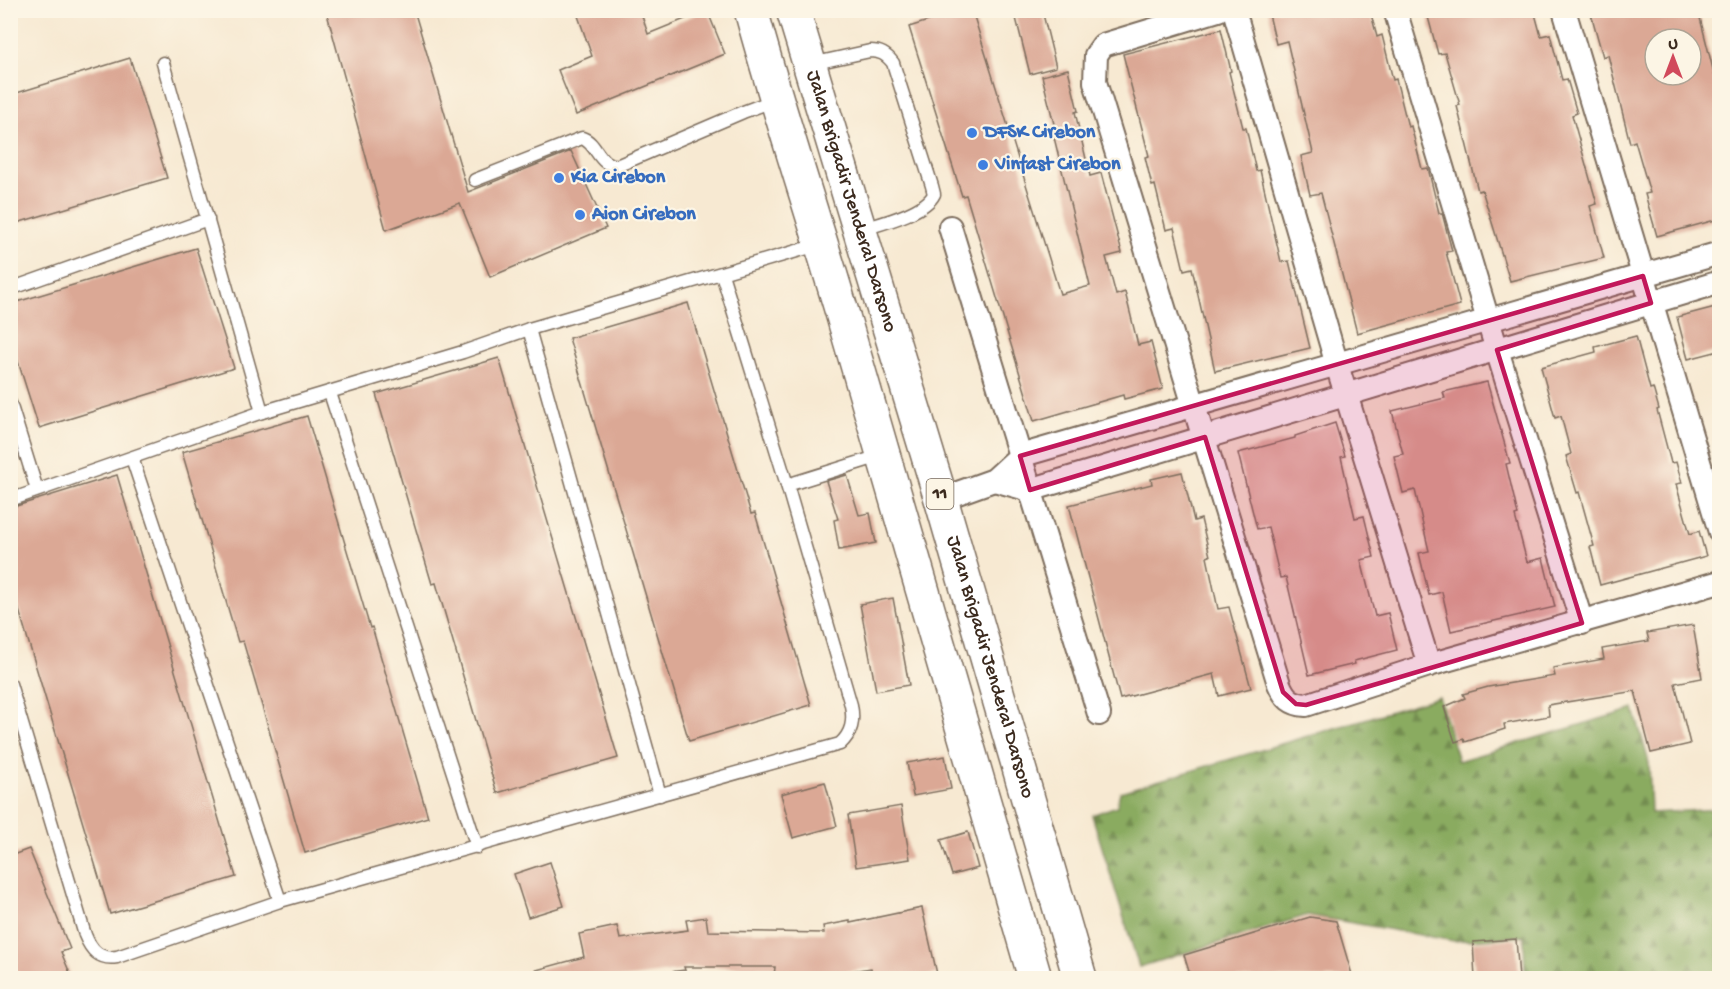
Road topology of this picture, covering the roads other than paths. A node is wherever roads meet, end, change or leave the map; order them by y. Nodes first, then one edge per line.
1 (750, 10) edge
2 (793, 10) edge
3 (1218, 10) edge
4 (1234, 10) edge
5 (1395, 10) edge
6 (1564, 10) edge
7 (164, 63) dead end
8 (810, 64) junction
9 (775, 100) junction
10 (475, 180) dead end
11 (208, 219) junction
12 (950, 227) dead end
13 (860, 230) junction
14 (822, 244) junction
15 (1719, 254) edge
16 (722, 274) junction
17 (1643, 276) junction
18 (1719, 282) edge
19 (10, 289) edge
20 (1652, 303) junction
21 (1489, 321) junction
22 (529, 329) junction
23 (1497, 350) junction
24 (1337, 365) junction
25 (330, 393) junction
26 (1347, 395) junction
27 (10, 403) edge
28 (1195, 406) junction
29 (262, 412) junction
30 (1205, 437) junction
31 (884, 455) junction
32 (1020, 456) junction
33 (132, 458) junction
34 (994, 480) junction
35 (787, 485) junction
36 (37, 490) junction
37 (1030, 490) junction
38 (941, 499) junction
39 (10, 500) edge
40 (1719, 532) edge
41 (1719, 582) edge
42 (1582, 623) junction
43 (1429, 665) junction
44 (10, 684) edge
45 (1099, 714) dead end
46 (660, 795) junction
47 (477, 847) junction
48 (280, 901) junction
49 (1035, 978) edge
50 (1080, 978) edge

1 - 9 highway, Jalan Brigadir Jenderal Darsono / 11
2 - 8 highway, Jalan Brigadir Jenderal Darsono / 11
3 - 28 street
4 - 24 street
5 - 21 street
6 - 17 street
7 - 11 lane
8 - 13 highway, Jalan Brigadir Jenderal Darsono / 11
8 - 13 lane
9 - 10 lane
9 - 14 highway, Jalan Brigadir Jenderal Darsono / 11
11 - 19 lane
11 - 29 lane
12 - 32 street
13 - 38 highway, Jalan Brigadir Jenderal Darsono / 11
14 - 16 lane
14 - 31 highway, Jalan Brigadir Jenderal Darsono / 11
15 - 17 street
16 - 22 lane
16 - 35 lane
17 - 20 street
17 - 21 street
18 - 20 street
20 - 23 street
20 - 40 street
21 - 23 street
21 - 24 street
22 - 25 lane
22 - 46 lane
23 - 26 street
23 - 42 street
24 - 26 street
24 - 28 street
25 - 29 lane
25 - 47 lane
26 - 30 street
26 - 43 street
27 - 36 lane
28 - 30 street
28 - 32 street
29 - 33 lane
30 - 37 street
30 - 43 street
31 - 35 lane
31 - 49 highway, Jalan Brigadir Jenderal Darsono / 11
32 - 34 street
32 - 37 street
33 - 36 lane
33 - 48 lane
34 - 37 street
34 - 38 street
35 - 46 lane
36 - 39 lane
37 - 45 street
38 - 50 highway, Jalan Brigadir Jenderal Darsono / 11
41 - 42 street
42 - 43 street
44 - 48 lane
46 - 47 lane
47 - 48 lane

